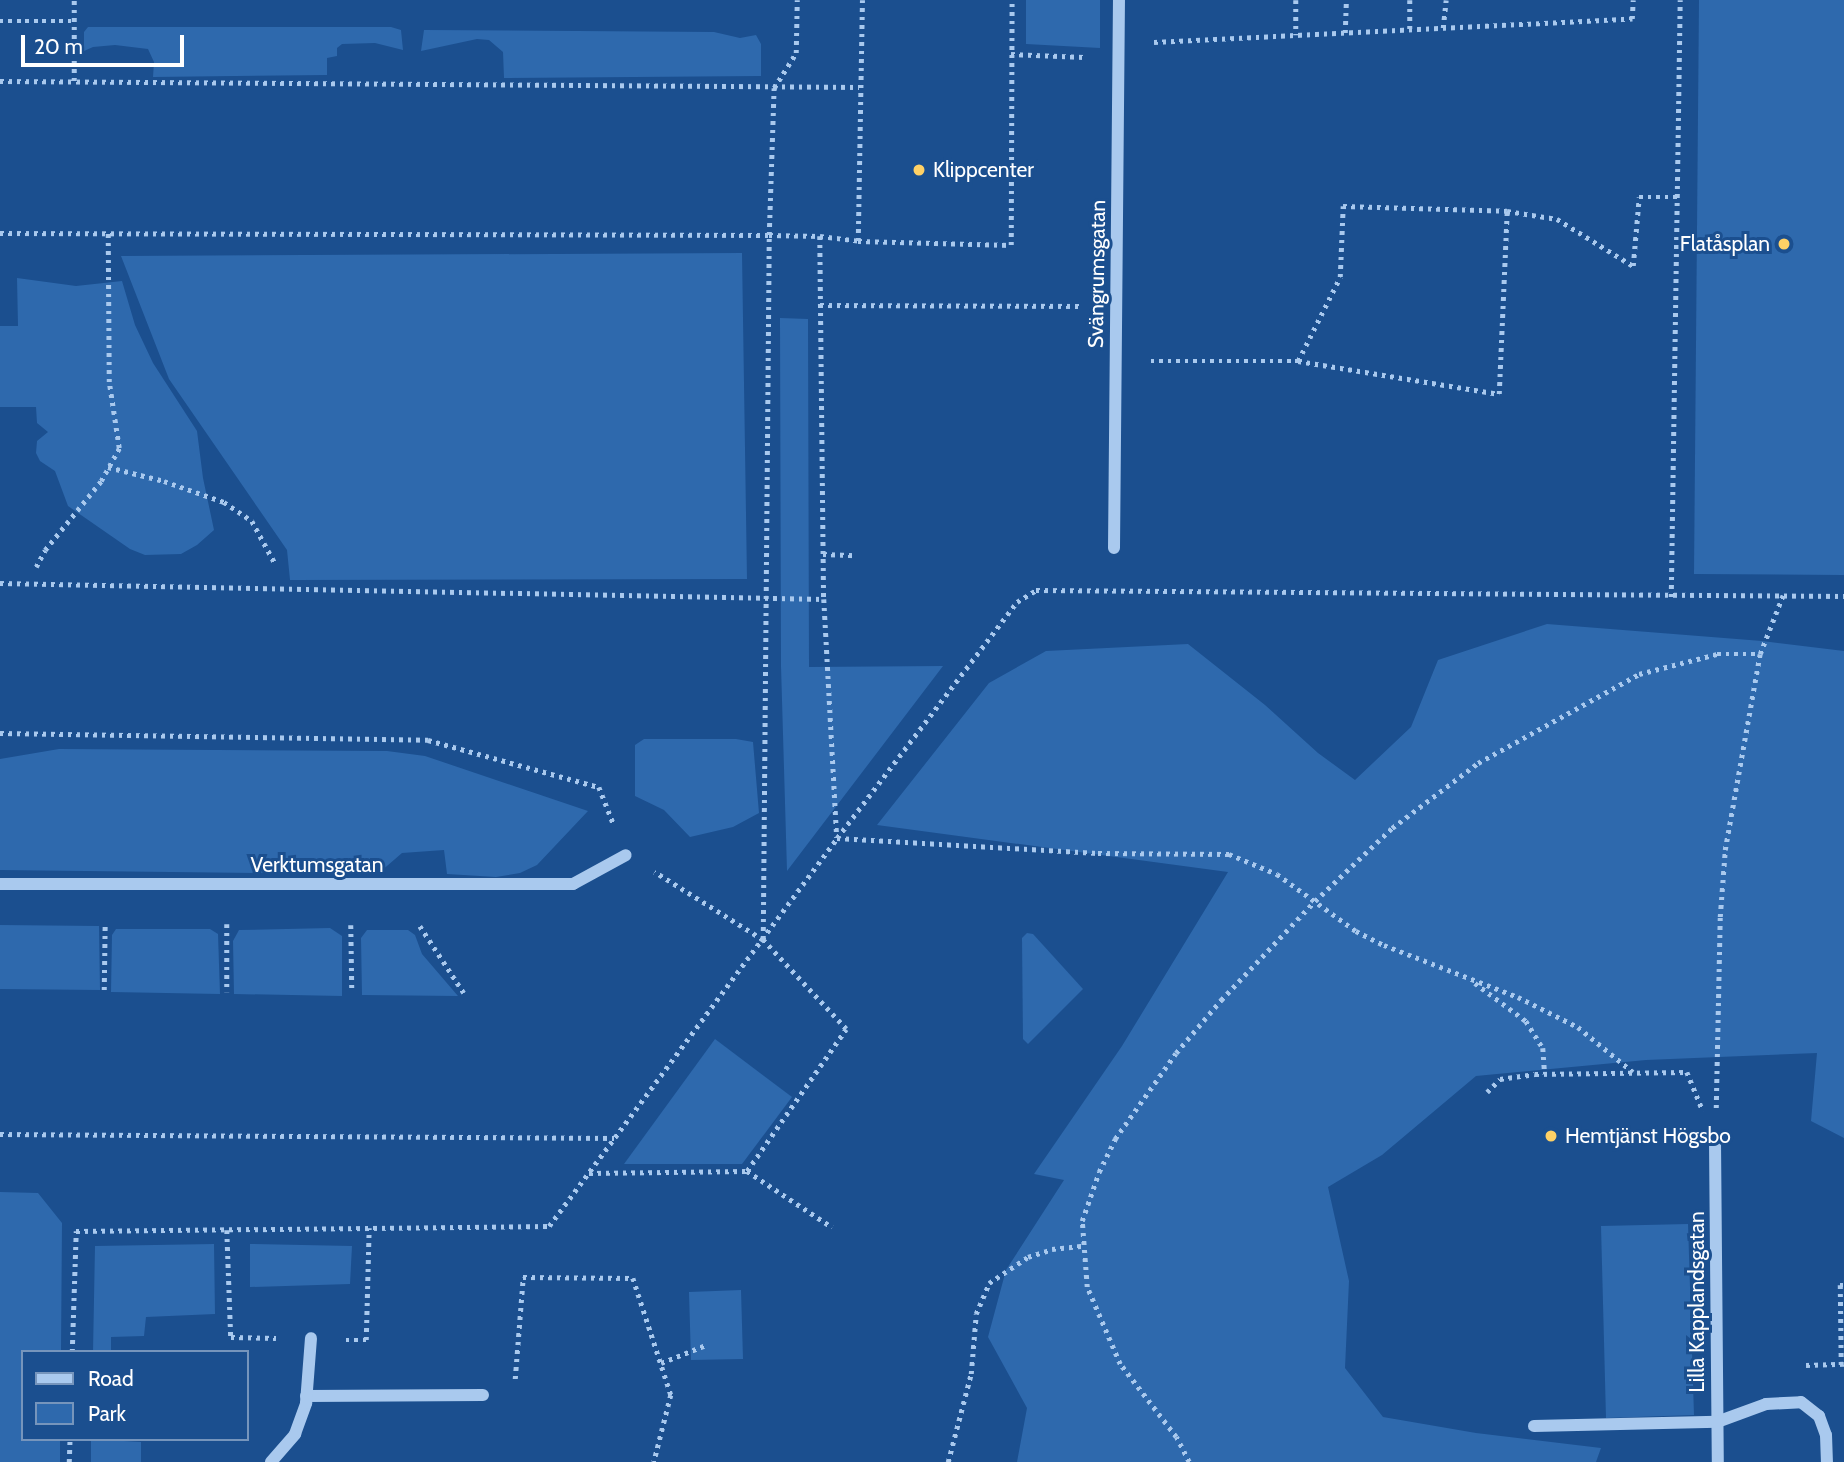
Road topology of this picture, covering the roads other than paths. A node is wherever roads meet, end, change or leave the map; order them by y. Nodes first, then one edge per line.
1 (1119, 0) edge
2 (1114, 548) dead end
3 (626, 855) road end
4 (0, 884) edge
5 (1715, 1141) road end
6 (311, 1338) road end
7 (483, 1395) road end
8 (306, 1396) junction
9 (1717, 1422) junction
10 (1534, 1426) dead end
11 (271, 1462) edge
12 (1718, 1462) edge
13 (1827, 1462) edge

1 - 2 street, Svängrumsgatan
3 - 4 street, Verktumsgatan
5 - 9 street, Lilla Kapplandsgatan
6 - 8 street
7 - 8 street
8 - 11 street
9 - 10 street
9 - 12 street, Lilla Kapplandsgatan
9 - 13 street

